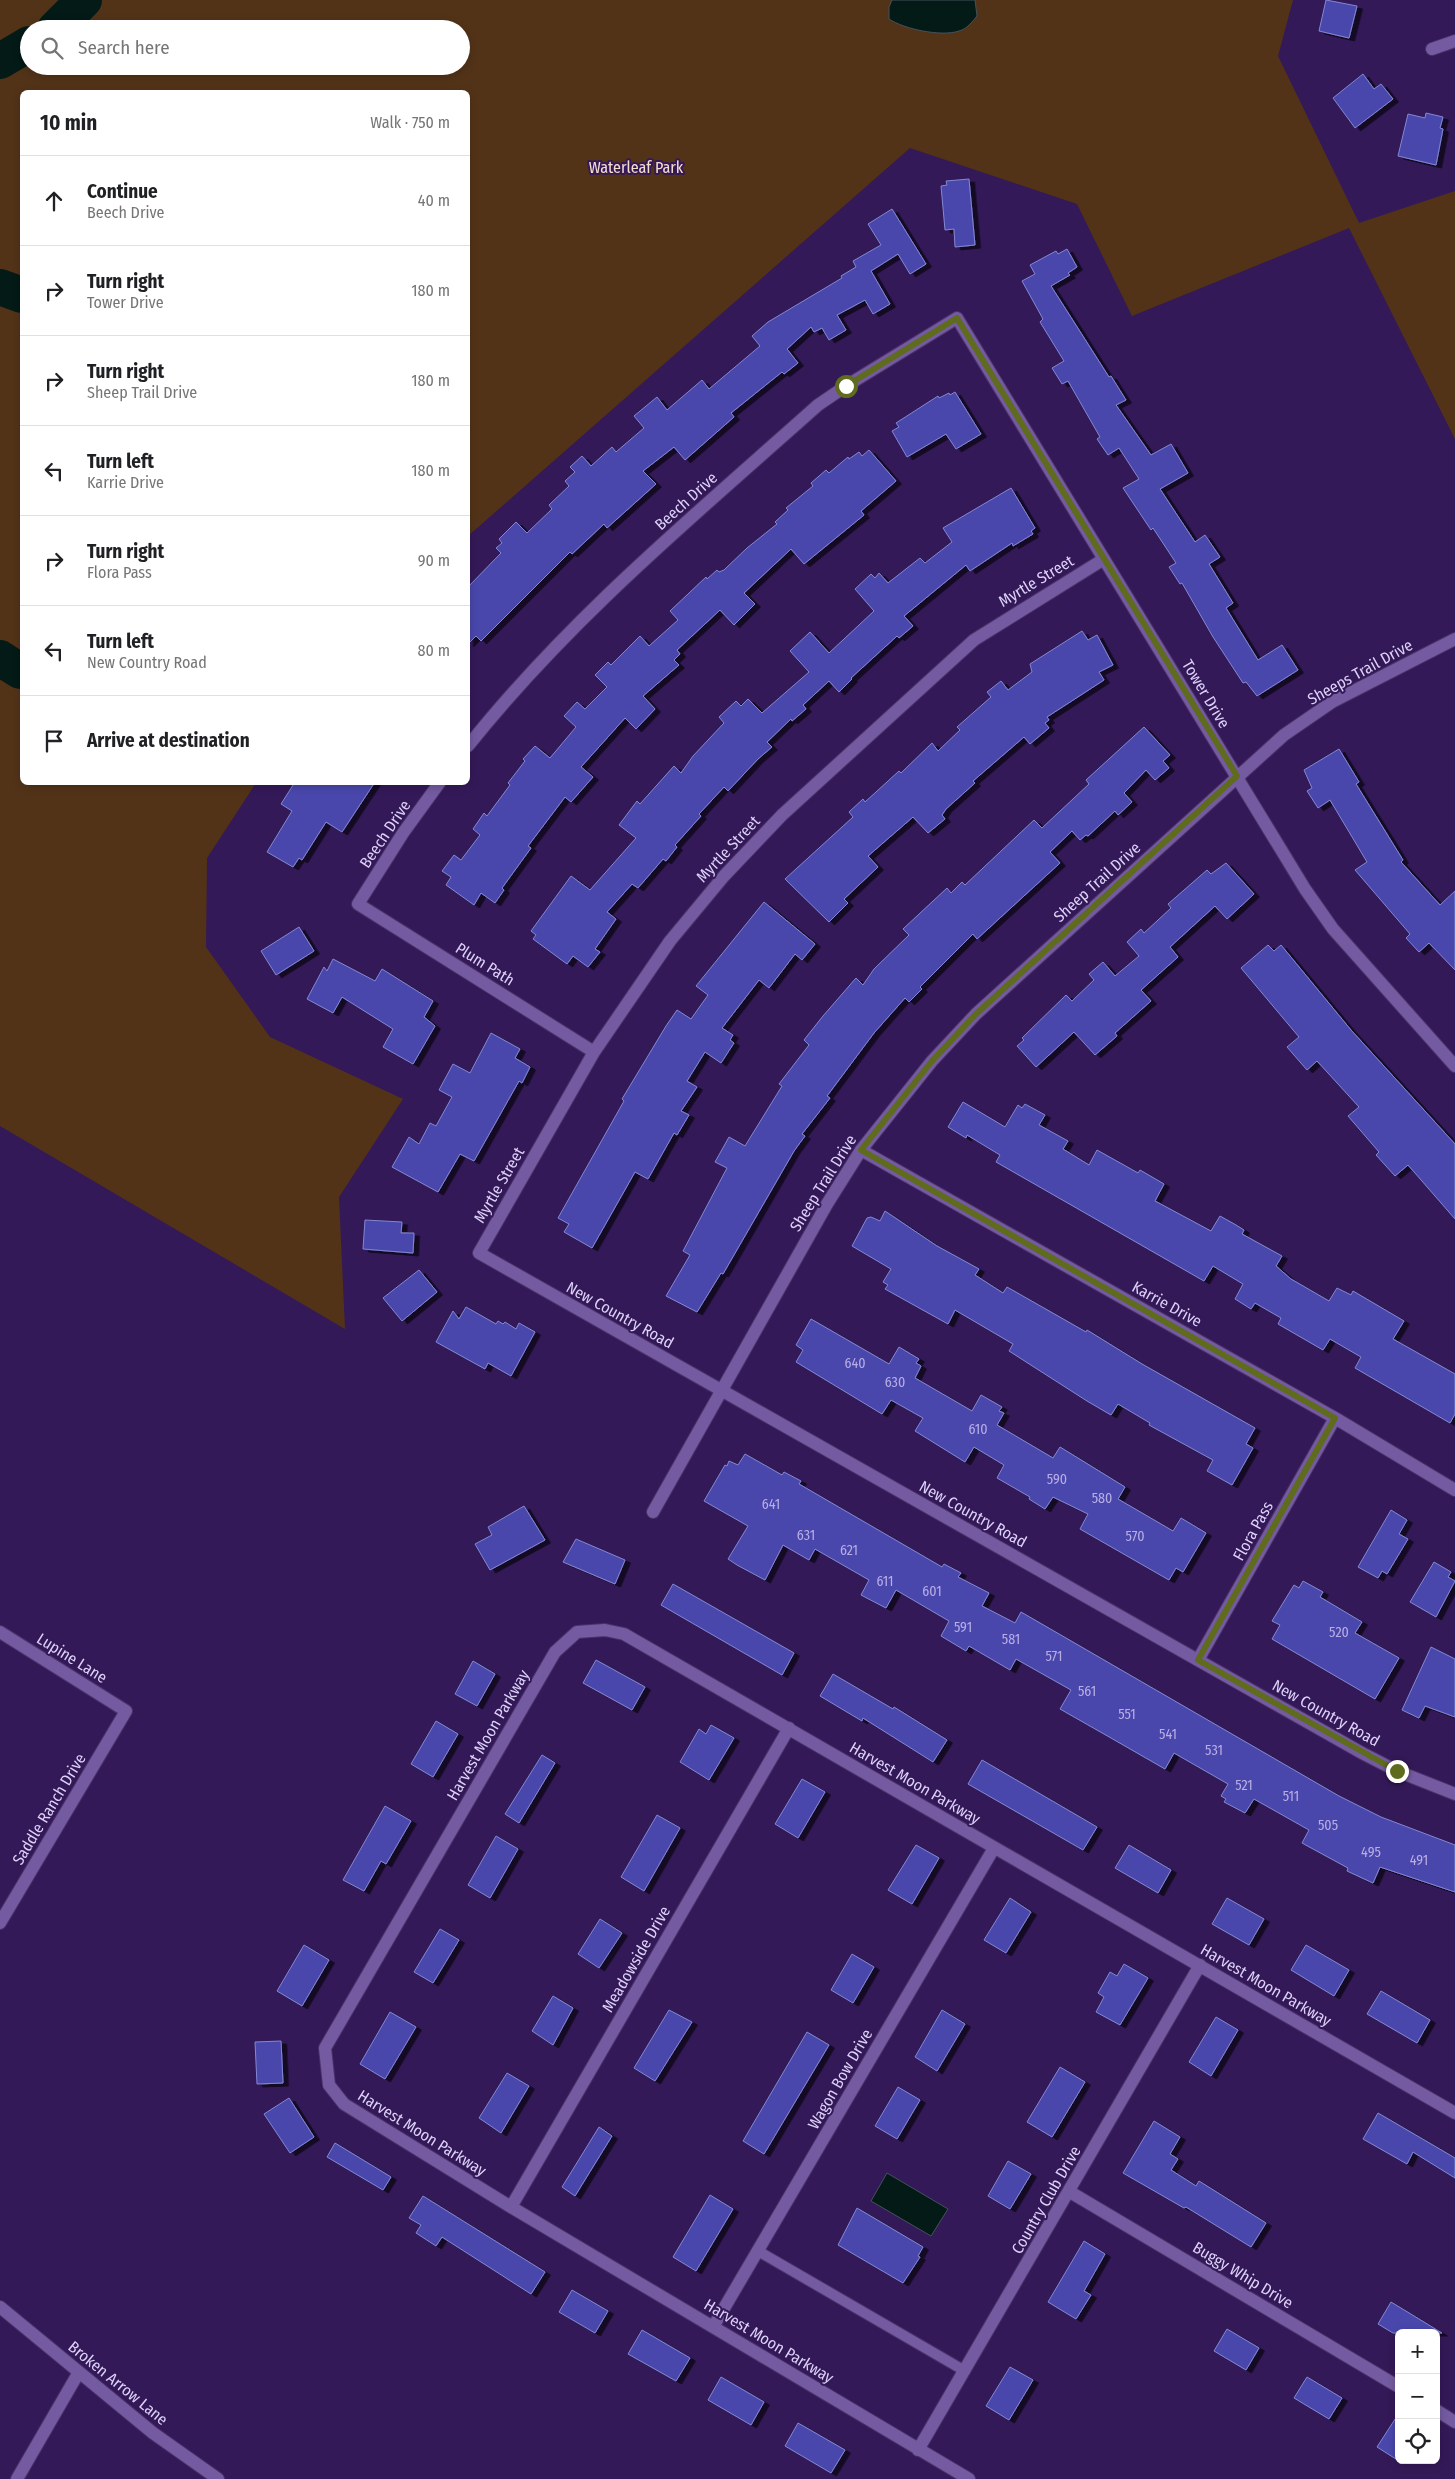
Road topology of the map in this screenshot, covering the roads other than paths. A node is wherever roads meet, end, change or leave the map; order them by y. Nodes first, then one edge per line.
1 (1455, 41) edge
2 (1432, 49) dead end
3 (957, 318) joint
4 (1104, 558) junction
5 (1455, 639) edge
6 (470, 744) edge
7 (1237, 776) junction
8 (438, 785) edge
9 (358, 904) joint
10 (594, 1052) junction
11 (1455, 1066) edge
12 (861, 1150) junction
13 (479, 1254) joint
14 (722, 1390) junction
15 (1335, 1418) junction
16 (1455, 1490) edge
17 (653, 1512) dead end
18 (0, 1632) edge
19 (1198, 1660) junction
20 (126, 1711) joint
21 (789, 1728) junction
22 (1455, 1794) edge
23 (994, 1848) junction
24 (1, 1920) edge
25 (1200, 1966) junction
26 (1455, 2113) edge
27 (1070, 2192) junction
28 (511, 2207) junction
29 (758, 2251) junction
30 (0, 2307) edge
31 (713, 2327) junction
32 (965, 2371) junction
33 (79, 2372) junction
34 (1395, 2385) edge
35 (1440, 2413) edge
36 (1455, 2422) edge
37 (918, 2450) junction
38 (17, 2479) edge
39 (218, 2479) edge
40 (969, 2479) edge

1 - 2 street
3 - 4 street, Tower Drive
3 - 6 street, Beech Drive
4 - 7 street, Tower Drive
4 - 10 street, Myrtle Street
5 - 7 street, Sheeps Trail Drive
7 - 11 street, Tower Drive
7 - 12 street, Sheep Trail Drive
8 - 9 street, Beech Drive
9 - 10 street, Plum Path
10 - 13 street, Myrtle Street
12 - 14 street, Sheep Trail Drive
12 - 15 street, Karrie Drive
13 - 14 street, New Country Road
14 - 17 street, Sheep Trail Drive
14 - 19 street, New Country Road
15 - 16 street, Karrie Drive
15 - 19 street, Flora Pass
18 - 20 street, Lupine Lane
19 - 22 street, New Country Road
20 - 24 street, Saddle Ranch Drive
21 - 23 street, Harvest Moon Parkway
21 - 28 street, Meadowside Drive
21 - 28 street, Harvest Moon Parkway
23 - 25 street, Harvest Moon Parkway
23 - 29 street, Wagon Bow Drive
25 - 26 street, Harvest Moon Parkway
25 - 27 street, Country Club Drive
27 - 32 street, Country Club Drive
27 - 34 street, Buggy Whip Drive
28 - 31 street, Harvest Moon Parkway
29 - 31 street, Wagon Bow Drive
29 - 32 lane
30 - 33 street, Broken Arrow Lane
31 - 37 street, Harvest Moon Parkway
32 - 37 street, Country Club Drive
33 - 38 street
33 - 39 street, Broken Arrow Lane
35 - 36 street
37 - 40 street, Harvest Moon Parkway

